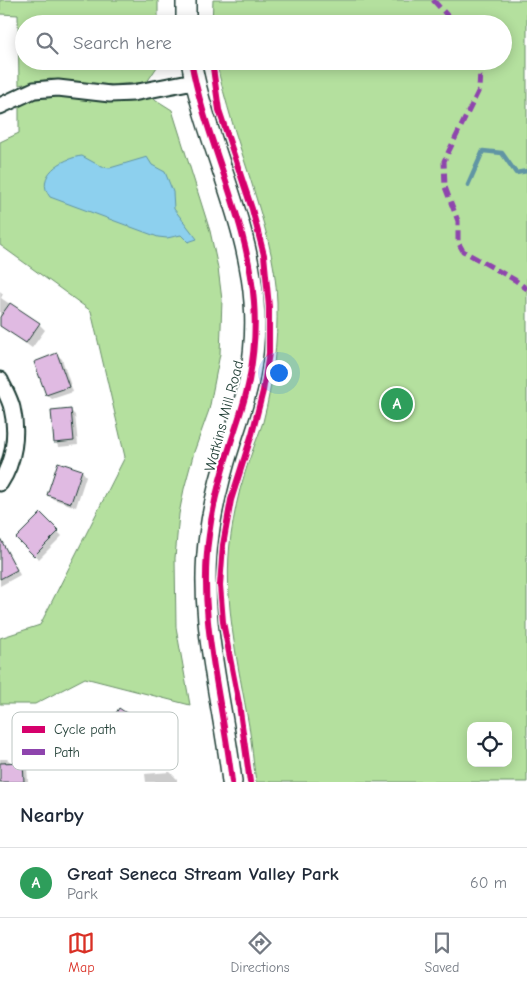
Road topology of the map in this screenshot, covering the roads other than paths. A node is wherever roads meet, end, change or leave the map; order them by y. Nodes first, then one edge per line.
1 (186, 0) edge
2 (186, 15) edge
3 (192, 70) edge
4 (194, 81) junction
5 (0, 106) edge
6 (0, 380) edge
7 (0, 483) edge
8 (232, 782) edge

1 - 2 street
3 - 4 street, Watkins Mill Road
4 - 5 street
4 - 8 street, Watkins Mill Road
6 - 7 street

